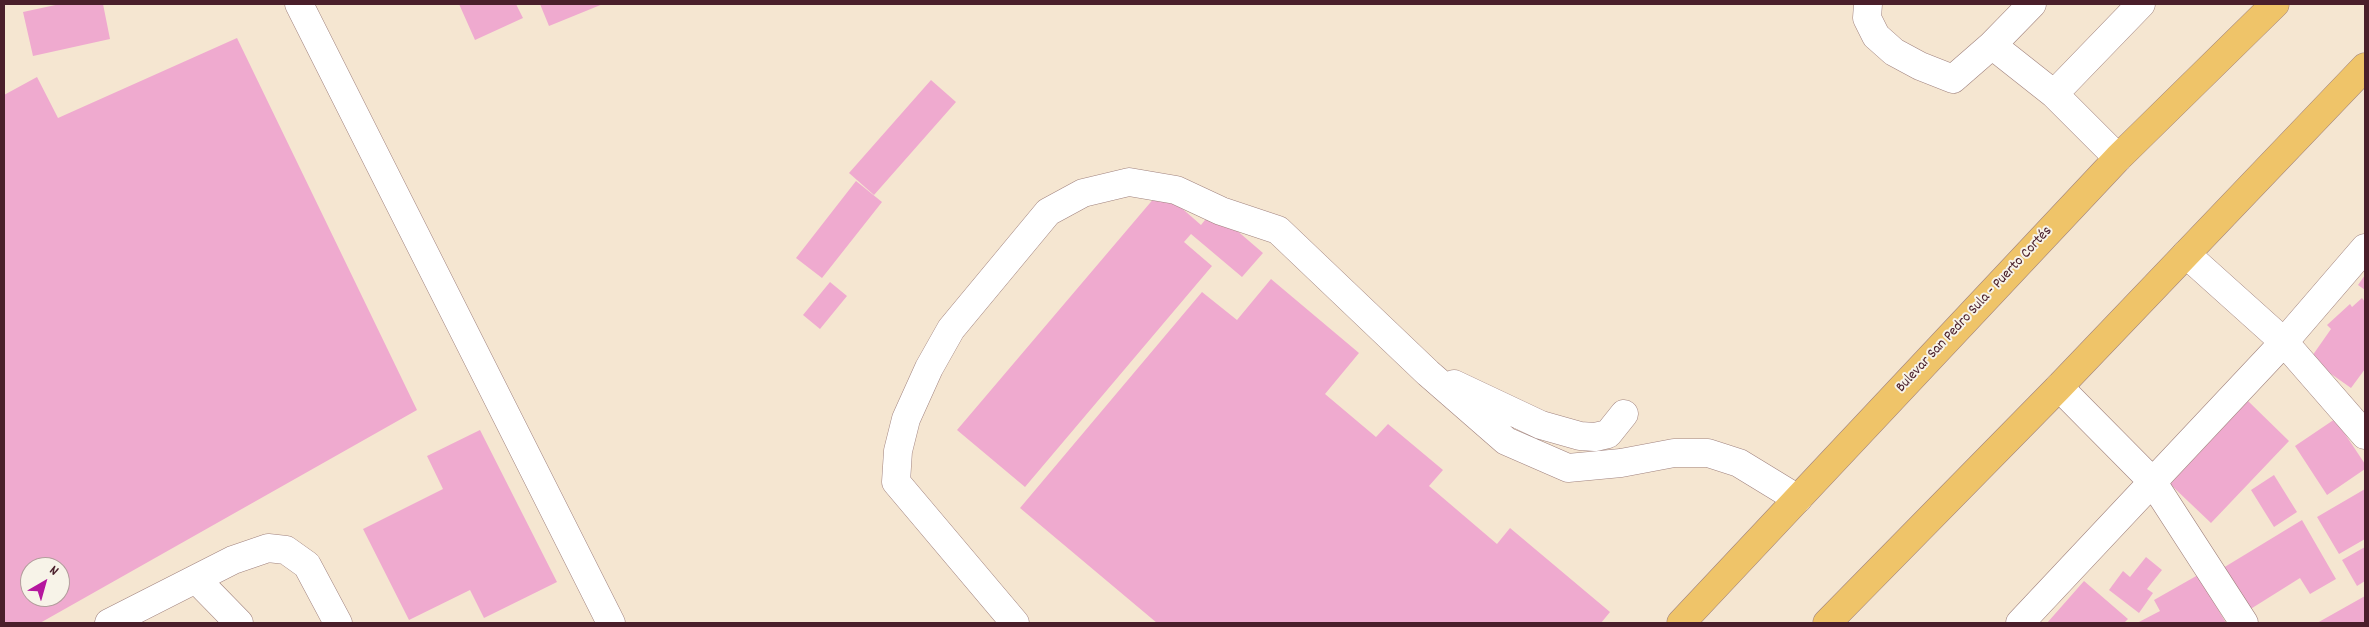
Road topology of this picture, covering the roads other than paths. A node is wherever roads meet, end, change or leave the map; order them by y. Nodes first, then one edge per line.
1 (298, 4) edge
2 (1868, 4) edge
3 (2032, 4) edge
4 (2141, 4) edge
5 (2275, 4) edge
6 (1992, 45) junction
7 (2365, 67) edge
8 (2054, 94) junction
9 (2118, 158) junction
10 (2365, 248) edge
11 (2186, 254) junction
12 (2284, 342) junction
13 (1428, 373) junction
14 (2059, 388) junction
15 (1624, 414) dead end
16 (2365, 435) edge
17 (2152, 481) junction
18 (1798, 499) junction
19 (196, 579) junction
20 (109, 623) edge
21 (239, 623) edge
22 (338, 623) edge
23 (611, 623) edge
24 (1015, 623) edge
25 (1681, 623) edge
26 (1827, 623) edge
27 (2020, 623) edge
28 (2244, 623) edge

1 - 23 street
2 - 6 street
3 - 6 street
4 - 8 street
5 - 9 highway, Bulevar San Pedro Sula - Puerto Cortés
6 - 8 street
7 - 11 highway
8 - 9 street
9 - 18 highway, Bulevar San Pedro Sula - Puerto Cortés
10 - 12 street
11 - 12 street
11 - 14 highway
12 - 16 street
12 - 17 street
13 - 15 street
13 - 18 street
13 - 24 street
14 - 17 street
14 - 26 highway
17 - 27 street
17 - 28 street
18 - 25 highway, Bulevar San Pedro Sula - Puerto Cortés
19 - 20 street
19 - 21 street
19 - 22 street

